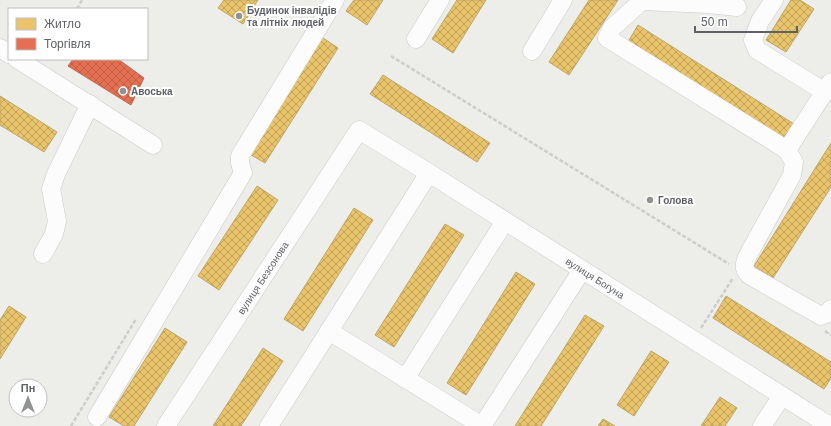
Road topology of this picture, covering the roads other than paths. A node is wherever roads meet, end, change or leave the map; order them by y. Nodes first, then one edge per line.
1 (335, 0) edge
2 (440, 0) edge
3 (563, 0) edge
4 (774, 0) edge
5 (736, 4) edge
6 (760, 21) junction
7 (416, 39) dead end
8 (532, 51) dead end
9 (19, 60) edge
10 (828, 87) edge
11 (90, 104) junction
12 (358, 130) joint
13 (153, 145) dead end
14 (787, 150) junction
15 (429, 173) junction
16 (505, 221) junction
17 (43, 254) dead end
18 (582, 270) junction
19 (831, 310) edge
20 (329, 332) junction
21 (405, 379) junction
22 (782, 396) junction
23 (97, 418) dead end
24 (166, 426) edge
25 (269, 426) edge
26 (482, 426) edge
27 (762, 426) edge
28 (830, 426) edge

1 - 23 street
2 - 7 street
3 - 8 street
4 - 6 street
5 - 6 street
5 - 14 street
6 - 10 street
9 - 11 street
10 - 14 street
11 - 13 street
11 - 17 street
12 - 15 street, вулиця Богуна
12 - 24 street, вулиця Безсонова
14 - 19 street
15 - 16 street, вулиця Богуна
15 - 20 street
16 - 18 street, вулиця Богуна
16 - 21 street
18 - 22 street, вулиця Богуна
18 - 26 street
20 - 21 street
20 - 25 street
21 - 26 street
22 - 27 street
22 - 28 street, вулиця Богуна

